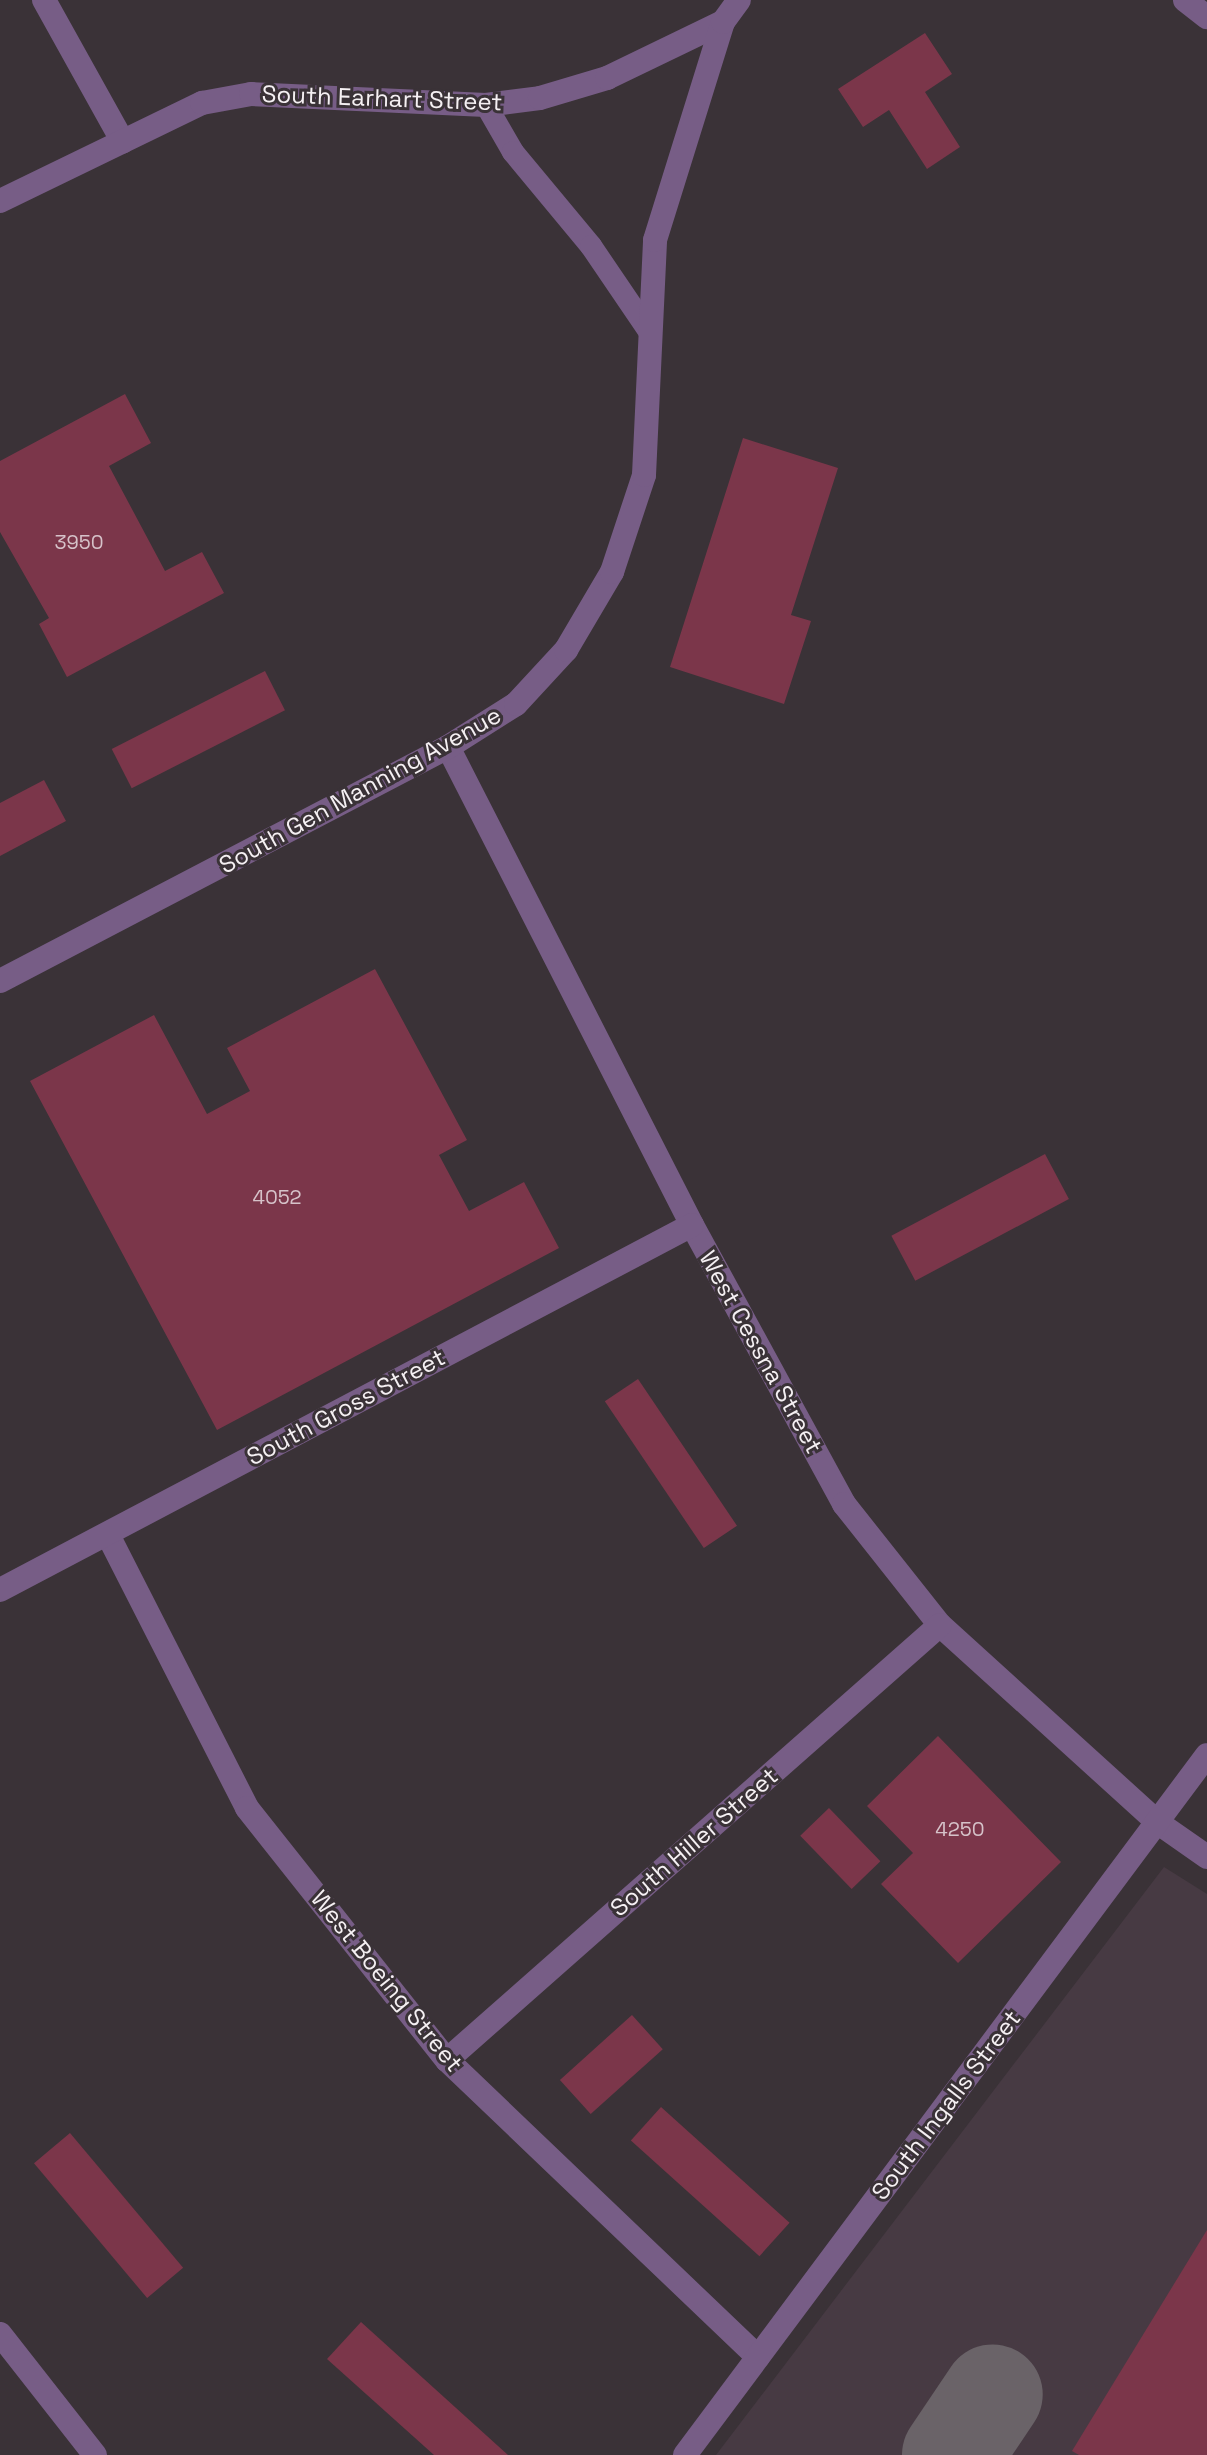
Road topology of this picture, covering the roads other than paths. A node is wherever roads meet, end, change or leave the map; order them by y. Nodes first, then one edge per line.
1 (44, 0) edge
2 (739, 0) edge
3 (1185, 0) edge
4 (1207, 17) edge
5 (723, 22) junction
6 (486, 105) junction
7 (123, 142) junction
8 (0, 201) edge
9 (648, 330) junction
10 (448, 747) junction
11 (0, 981) edge
12 (692, 1225) junction
13 (108, 1535) junction
14 (0, 1590) edge
15 (940, 1625) junction
16 (1207, 1755) edge
17 (1157, 1822) junction
18 (1207, 1857) edge
19 (447, 2060) junction
20 (0, 2334) edge
21 (758, 2357) junction
22 (95, 2455) edge
23 (685, 2455) edge

1 - 7 street
2 - 5 street, South Gen Manning Avenue
3 - 4 street
5 - 6 street, South Earhart Street
5 - 9 street, South Gen Manning Avenue
6 - 7 street, South Earhart Street
6 - 9 lane
7 - 8 street, South Earhart Street
9 - 10 street, South Gen Manning Avenue
10 - 11 street, South Gen Manning Avenue
10 - 12 street, West Cessna Street
12 - 13 street, South Gross Street
12 - 15 street, West Cessna Street
13 - 14 street, South Gross Street
13 - 19 street, West Boeing Street
15 - 17 street, West Cessna Street
15 - 19 street, South Hiller Street
16 - 17 street, South Ingalls Street
17 - 18 street, West Cessna Street
17 - 21 street, South Ingalls Street
19 - 21 street, West Boeing Street
20 - 22 street
21 - 23 street, South Ingalls Street

